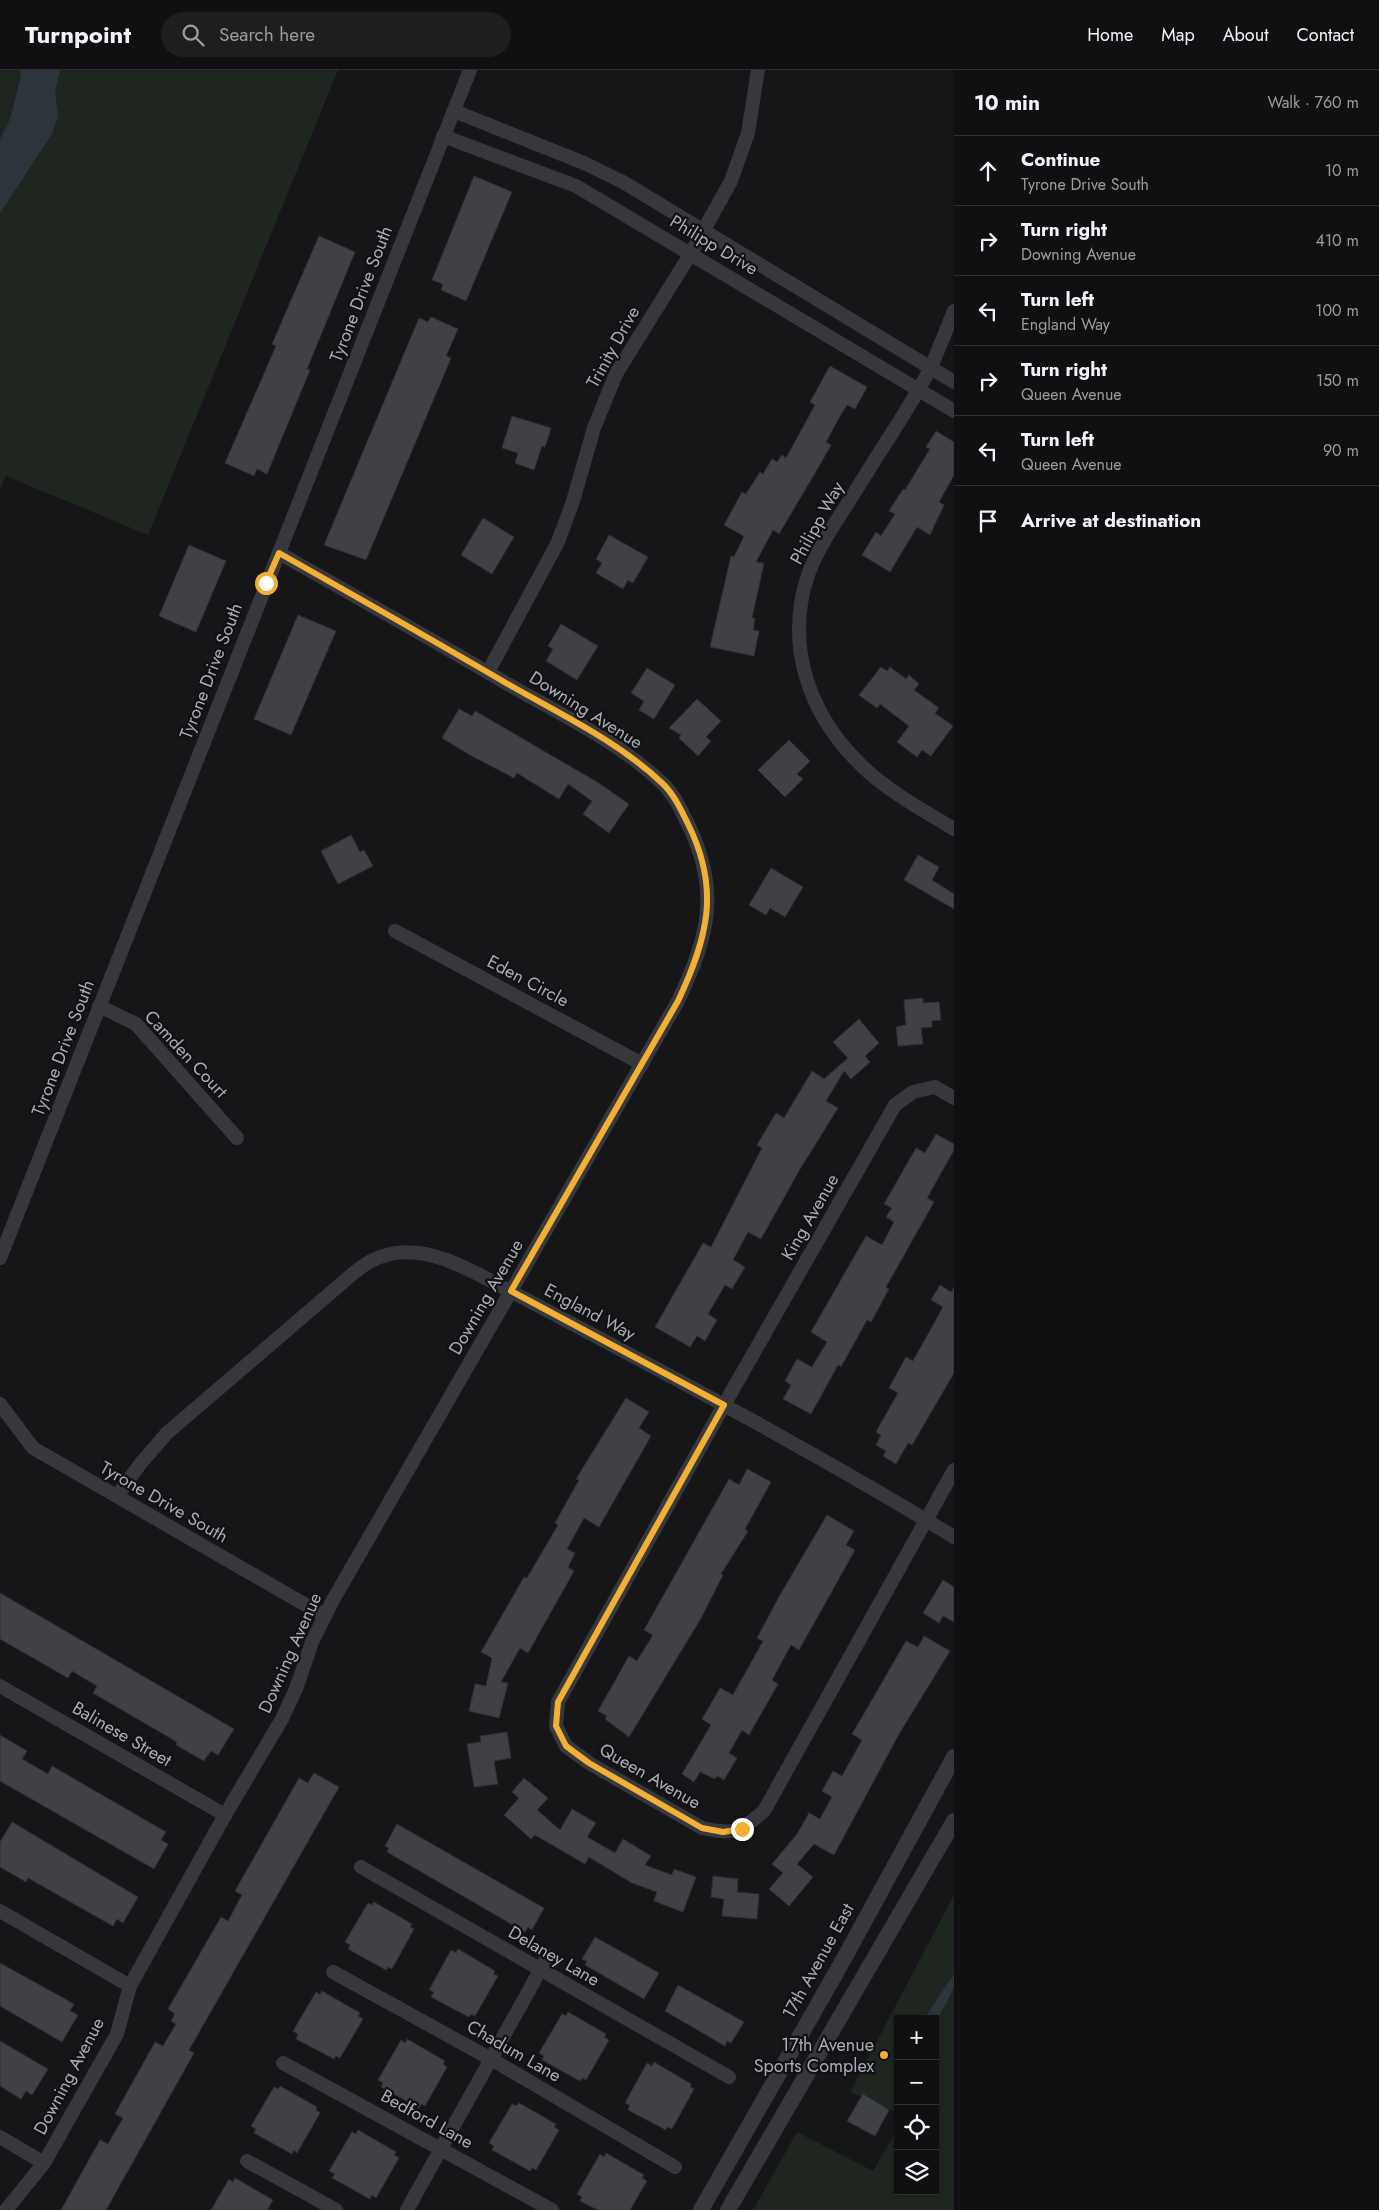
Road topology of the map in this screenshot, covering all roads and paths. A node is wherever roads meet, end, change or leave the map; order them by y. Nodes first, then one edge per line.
1 (470, 70) edge
2 (758, 70) edge
3 (454, 110) junction
4 (443, 136) junction
5 (704, 230) junction
6 (691, 253) junction
7 (954, 311) edge
8 (930, 368) junction
9 (954, 382) edge
10 (918, 389) junction
11 (954, 411) edge
12 (279, 553) junction
13 (488, 672) junction
14 (954, 828) edge
15 (395, 931) dead end
16 (99, 1006) junction
17 (642, 1064) junction
18 (954, 1098) edge
19 (237, 1138) dead end
20 (0, 1258) edge
21 (511, 1291) junction
22 (0, 1404) edge
23 (724, 1405) junction
24 (954, 1470) edge
25 (117, 1496) junction
26 (926, 1520) junction
27 (954, 1536) edge
28 (325, 1616) junction
29 (0, 1686) edge
30 (954, 1756) edge
31 (225, 1815) junction
32 (954, 1821) edge
33 (361, 1867) dead end
34 (0, 1912) edge
35 (548, 1956) dead end
36 (540, 1970) junction
37 (333, 1972) dead end
38 (130, 1986) junction
39 (491, 2059) junction
40 (283, 2063) dead end
41 (729, 2077) dead end
42 (0, 2137) edge
43 (441, 2148) junction
44 (247, 2161) dead end
45 (44, 2163) junction
46 (674, 2167) dead end
47 (6, 2210) edge
48 (336, 2210) edge
49 (407, 2210) edge
50 (552, 2210) edge
51 (701, 2210) edge
52 (728, 2210) edge

1 - 3 street, Tyrone Drive South
2 - 5 street, Trinity Drive
3 - 4 street, Tyrone Drive South
3 - 5 street, Philipp Drive
4 - 6 street, Philipp Drive
4 - 12 street, Tyrone Drive South
5 - 6 street, Trinity Drive
5 - 8 street, Philipp Drive
6 - 10 street, Philipp Drive
6 - 13 street, Trinity Drive
7 - 8 street, Philipp Way
8 - 9 street, Philipp Drive
8 - 10 street, Philipp Way
10 - 11 street, Philipp Drive
10 - 14 street, Philipp Way
12 - 13 street, Downing Avenue
12 - 16 street, Tyrone Drive South
13 - 17 street, Downing Avenue
15 - 17 street, Eden Circle
16 - 19 street, Camden Court
16 - 20 street, Tyrone Drive South
17 - 21 street, Downing Avenue
18 - 23 street, King Avenue
21 - 23 street, England Way
21 - 25 street, England Way
21 - 28 street, Downing Avenue
22 - 25 street, Tyrone Drive South
23 - 26 street, England Way
23 - 26 street, Queen Avenue
24 - 26 street
25 - 28 street, Tyrone Drive South
26 - 27 street, England Way
28 - 31 street, Downing Avenue
29 - 31 street, Balinese Street
30 - 51 street, 17th Avenue East
31 - 38 street, Downing Avenue
32 - 52 street
33 - 36 street, Delaney Lane
34 - 38 street
35 - 36 street
36 - 39 street
36 - 41 street, Delaney Lane
37 - 39 street, Chadum Lane
38 - 45 street, Downing Avenue
39 - 43 street
39 - 46 street, Chadum Lane
40 - 43 street, Bedford Lane
42 - 45 street
43 - 49 street
43 - 50 street, Bedford Lane
44 - 48 street
45 - 47 street, Downing Avenue

